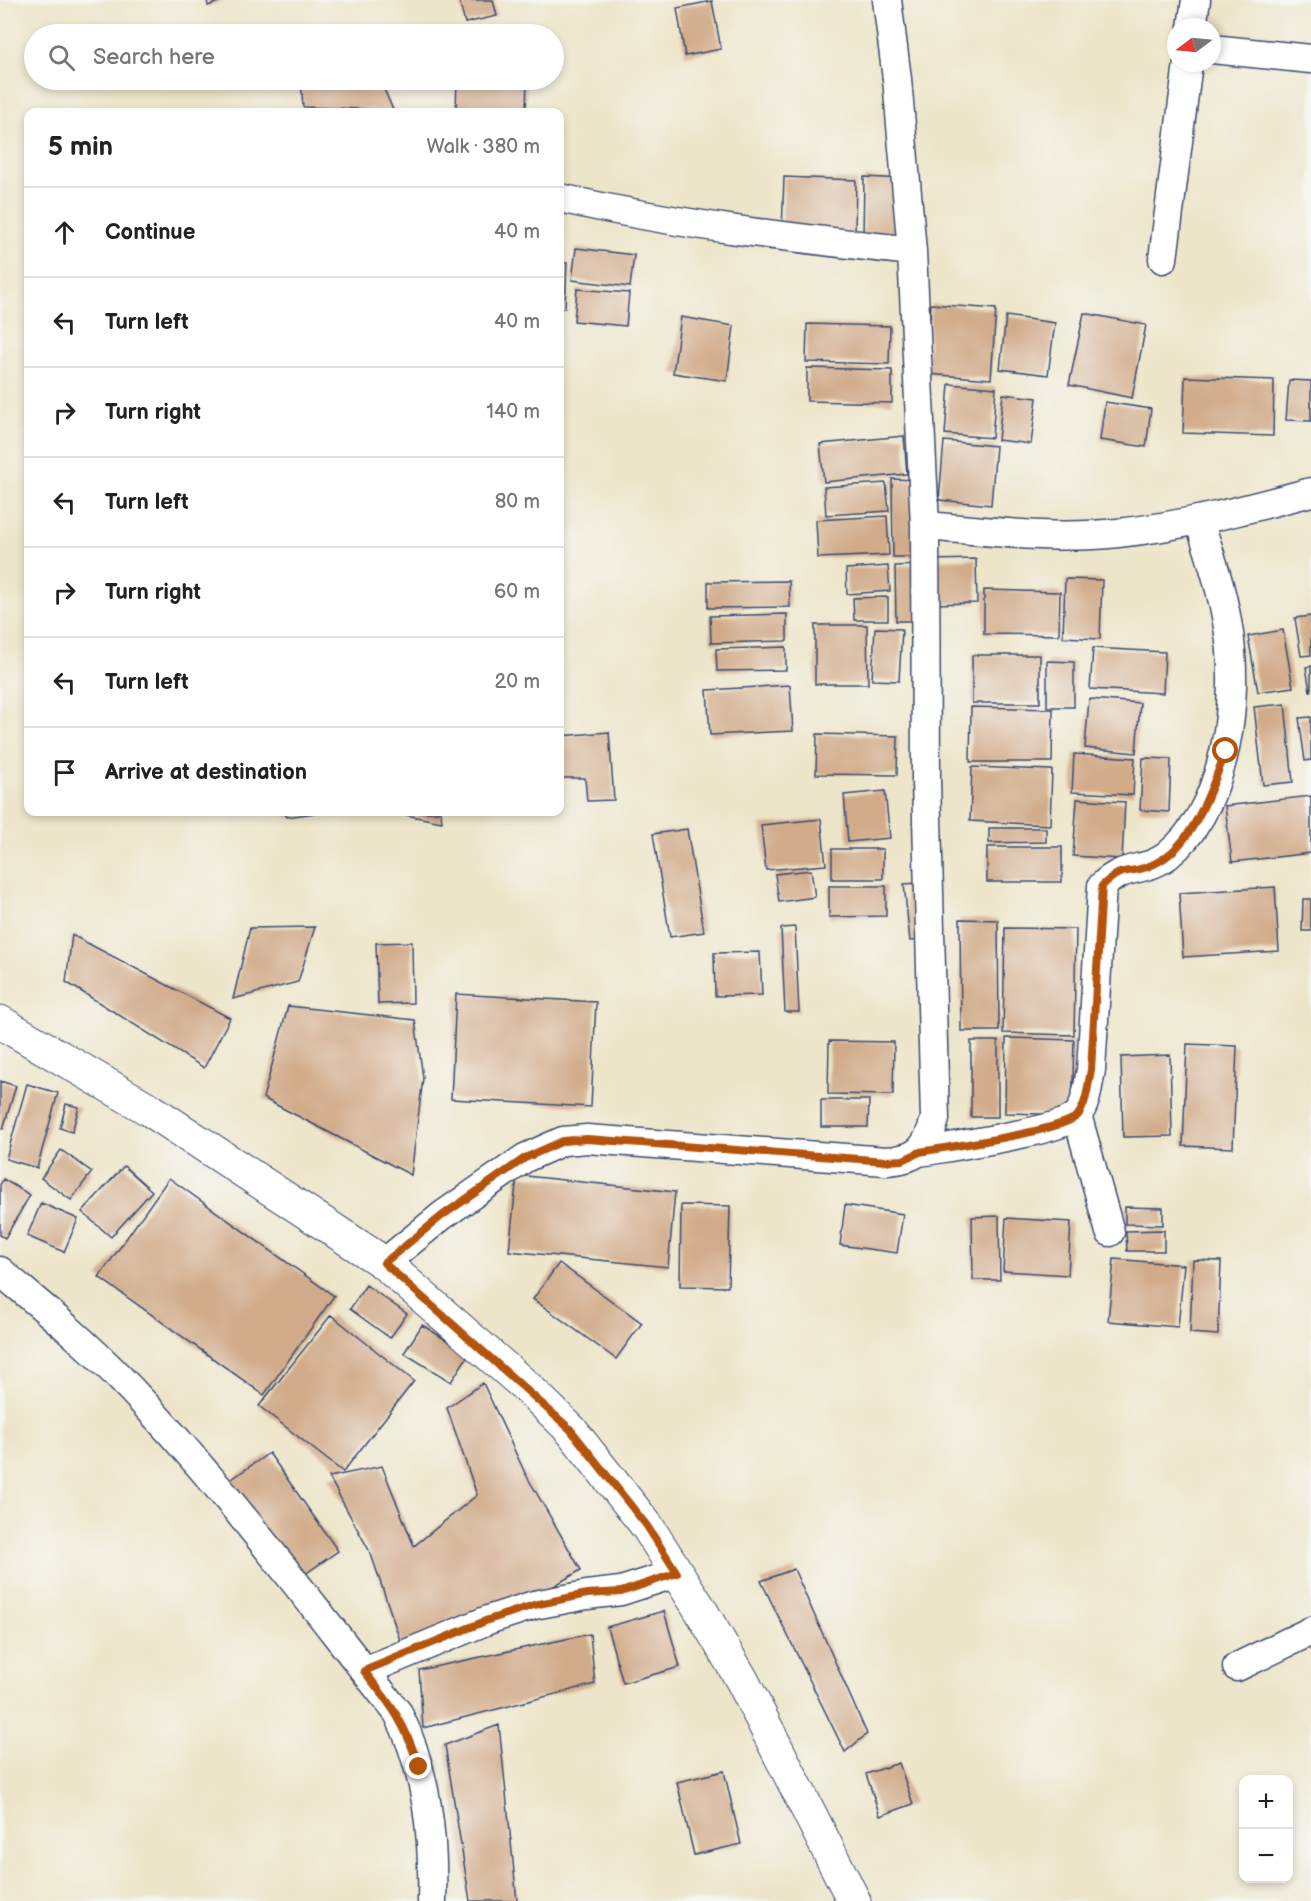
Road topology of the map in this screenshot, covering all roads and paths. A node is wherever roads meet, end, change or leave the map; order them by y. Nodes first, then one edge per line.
1 (887, 0) edge
2 (1196, 0) edge
3 (1193, 18) edge
4 (1221, 50) edge
5 (1311, 59) edge
6 (1187, 72) edge
7 (564, 199) edge
8 (912, 251) junction
9 (1162, 259) dead end
10 (1311, 492) edge
11 (1199, 521) junction
12 (925, 526) junction
13 (0, 1022) edge
14 (1077, 1115) junction
15 (920, 1152) junction
16 (1110, 1232) dead end
17 (384, 1263) junction
18 (0, 1271) edge
19 (677, 1573) junction
20 (1311, 1631) edge
21 (1238, 1666) dead end
22 (364, 1671) junction
23 (432, 1901) edge
24 (854, 1901) edge

1 - 8 street
2 - 3 street
4 - 5 street
6 - 9 street
7 - 8 street
8 - 12 street
10 - 11 street
11 - 12 street
11 - 14 street
12 - 15 street
13 - 17 street
14 - 15 street
14 - 16 street
15 - 17 street
17 - 19 street
18 - 22 street
19 - 22 street
19 - 24 street
20 - 21 street
22 - 23 street

